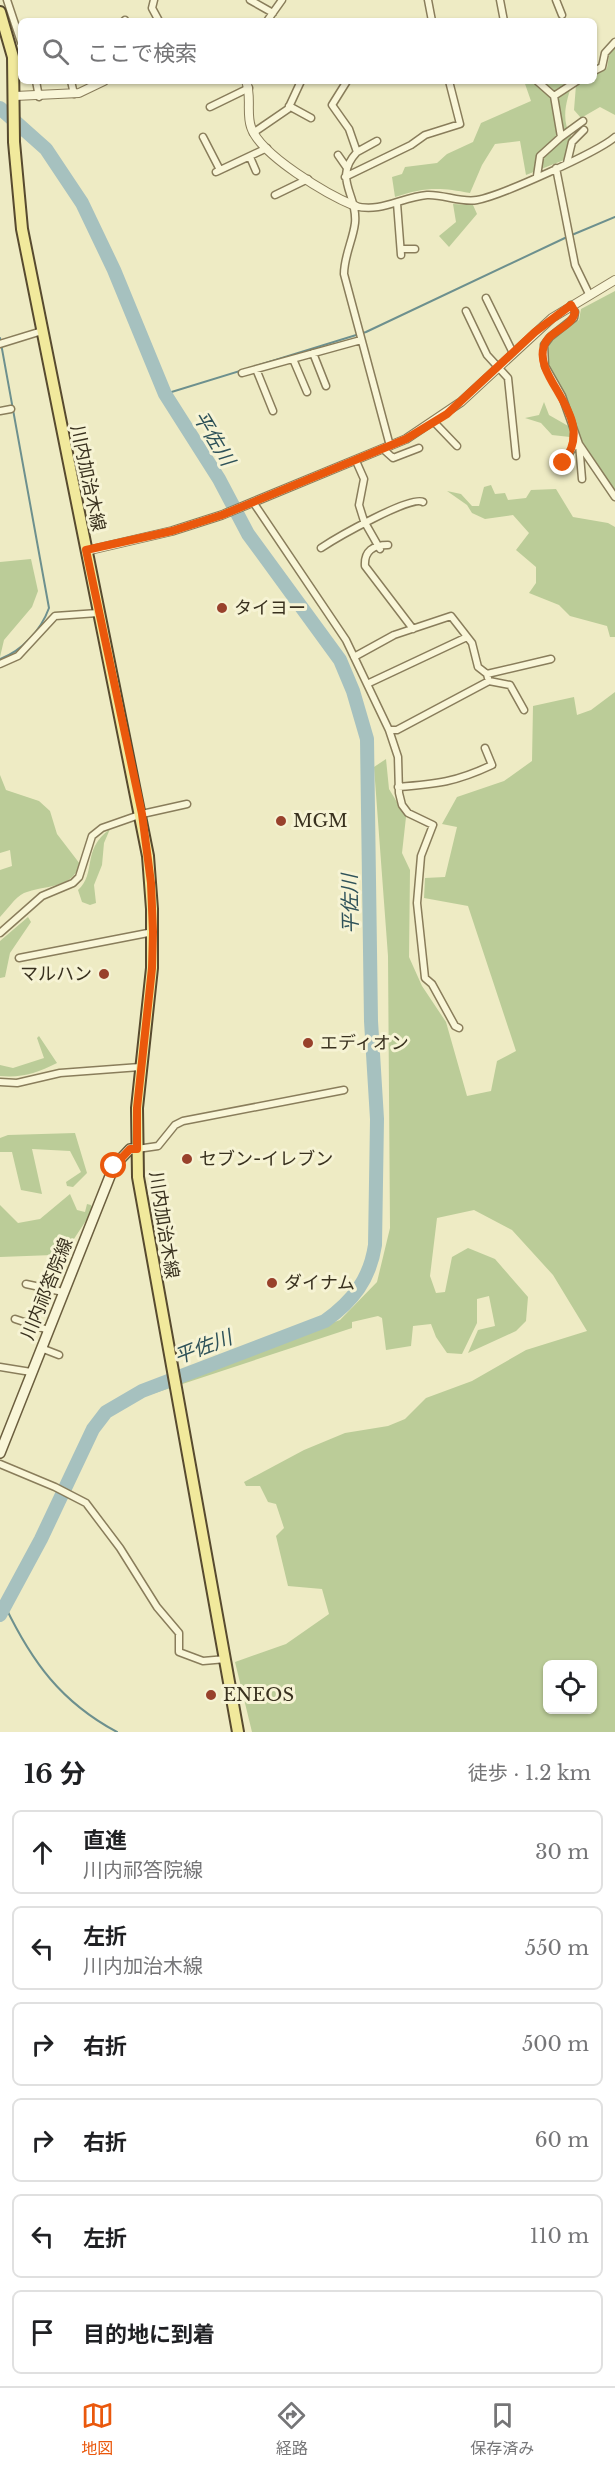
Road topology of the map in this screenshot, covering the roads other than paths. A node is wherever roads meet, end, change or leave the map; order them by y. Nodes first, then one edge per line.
1 (7, 0) edge
2 (154, 0) edge
3 (159, 0) edge
4 (250, 0) edge
5 (282, 0) edge
6 (428, 0) edge
7 (500, 0) edge
8 (556, 0) edge
9 (152, 8) junction
10 (0, 12) edge
11 (273, 13) junction
12 (562, 15) dead end
13 (157, 18) edge
14 (269, 18) edge
15 (431, 18) edge
16 (503, 18) edge
17 (18, 33) edge
18 (615, 42) edge
19 (597, 70) edge
20 (37, 84) edge
21 (72, 84) edge
22 (100, 84) edge
23 (300, 84) edge
24 (345, 84) edge
25 (450, 84) edge
26 (540, 84) edge
27 (572, 84) edge
28 (247, 85) edge
29 (74, 94) junction
30 (554, 96) junction
31 (39, 97) junction
32 (15, 99) junction
33 (289, 106) junction
34 (210, 107) dead end
35 (311, 118) dead end
36 (583, 121) dead end
37 (584, 130) dead end
38 (253, 133) junction
39 (203, 137) dead end
40 (561, 137) junction
41 (615, 137) edge
42 (377, 141) dead end
43 (267, 148) junction
44 (357, 152) junction
45 (338, 155) dead end
46 (250, 157) junction
47 (567, 163) junction
48 (347, 168) junction
49 (555, 168) junction
50 (256, 171) dead end
51 (537, 176) junction
52 (345, 177) junction
53 (308, 179) junction
54 (275, 195) dead end
55 (397, 203) junction
56 (355, 206) junction
57 (415, 249) dead end
58 (615, 280) edge
59 (589, 294) junction
60 (486, 298) dead end
61 (571, 305) junction
62 (466, 311) dead end
63 (42, 331) junction
64 (360, 336) junction
65 (2, 343) edge
66 (313, 353) junction
67 (513, 353) junction
68 (293, 359) junction
69 (498, 368) junction
70 (256, 369) junction
71 (242, 374) dead end
72 (326, 386) dead end
73 (307, 392) dead end
74 (11, 409) dead end
75 (0, 411) edge
76 (273, 411) dead end
77 (434, 423) junction
78 (574, 427) junction
79 (579, 444) junction
80 (457, 446) dead end
81 (386, 448) junction
82 (419, 448) dead end
83 (516, 456) dead end
84 (356, 461) junction
85 (563, 463) dead end
86 (582, 479) dead end
87 (615, 497) edge
88 (423, 502) dead end
89 (251, 503) junction
90 (364, 521) junction
91 (388, 545) dead end
92 (379, 547) junction
93 (321, 548) dead end
94 (86, 550) junction
95 (98, 613) junction
96 (413, 629) junction
97 (467, 637) junction
98 (354, 657) junction
99 (551, 659) dead end
100 (0, 664) edge
101 (488, 677) junction
102 (367, 684) junction
103 (524, 710) dead end
104 (389, 730) junction
105 (486, 748) dead end
106 (398, 787) junction
107 (187, 804) dead end
108 (142, 814) junction
109 (153, 932) junction
110 (0, 933) edge
111 (19, 958) dead end
112 (459, 1029) dead end
113 (140, 1067) junction
114 (0, 1082) edge
115 (344, 1090) dead end
116 (137, 1149) junction
117 (26, 1284) dead end
118 (63, 1292) junction
119 (15, 1319) dead end
120 (48, 1330) junction
121 (41, 1348) junction
122 (59, 1355) dead end
123 (0, 1367) edge
124 (31, 1372) junction
125 (0, 1453) edge
126 (0, 1464) edge
127 (226, 1659) junction
128 (238, 1732) edge

1 - 17 street
2 - 9 street
3 - 9 street
4 - 11 street
5 - 11 street
6 - 15 street
7 - 16 street
8 - 12 street
9 - 13 street
10 - 32 main road, 川内加治木線
11 - 14 street
18 - 19 street
20 - 31 street
21 - 29 street
22 - 29 street
23 - 33 street
24 - 44 street
25 - 52 street
26 - 30 street
27 - 30 street
28 - 34 street
28 - 38 street
29 - 31 street
30 - 40 street
31 - 32 street
32 - 63 main road, 川内加治木線
33 - 35 street
33 - 38 street
36 - 40 street
37 - 47 street
38 - 43 street
39 - 46 street
40 - 51 street
41 - 47 street
42 - 44 street
43 - 46 street
43 - 53 street
44 - 48 street
45 - 48 street
46 - 50 street
47 - 49 street
48 - 52 street
49 - 51 street
49 - 59 street
51 - 55 street
52 - 56 street
53 - 54 street
53 - 56 street
55 - 56 street
55 - 57 street
56 - 64 street
58 - 59 street
59 - 61 street
60 - 67 street
61 - 67 street
61 - 78 street
62 - 69 street
63 - 65 street
63 - 94 main road, 川内加治木線
64 - 66 street
64 - 81 street
66 - 68 street
66 - 72 street
67 - 69 street
68 - 70 street
68 - 73 street
69 - 77 street
69 - 83 street
70 - 71 street
70 - 76 street
74 - 75 street
77 - 80 street
77 - 81 street
78 - 79 street
78 - 85 street
79 - 86 street
79 - 87 street
81 - 82 street
81 - 84 street
84 - 89 street
84 - 90 street
88 - 90 street
89 - 94 street
89 - 98 street
90 - 92 street
90 - 93 street
91 - 92 street
92 - 96 street
94 - 95 main road, 川内加治木線
95 - 100 street
95 - 108 main road, 川内加治木線
96 - 97 street
96 - 98 street
97 - 101 street
97 - 102 street
98 - 102 street
99 - 101 street
101 - 103 street
101 - 104 street
102 - 104 street
104 - 106 street
105 - 106 street
106 - 112 street
107 - 108 street
108 - 109 main road, 川内加治木線
108 - 110 street
109 - 111 street
109 - 113 main road, 川内加治木線
113 - 114 street
113 - 116 main road, 川内加治木線
115 - 116 street
116 - 118 main road, 川内祁答院線
116 - 127 main road, 川内加治木線
117 - 118 street
118 - 120 main road, 川内祁答院線
119 - 120 street
120 - 121 main road, 川内祁答院線
121 - 122 street
121 - 124 main road, 川内祁答院線
123 - 124 street
124 - 125 main road, 川内祁答院線
126 - 127 street
127 - 128 main road, 川内加治木線

